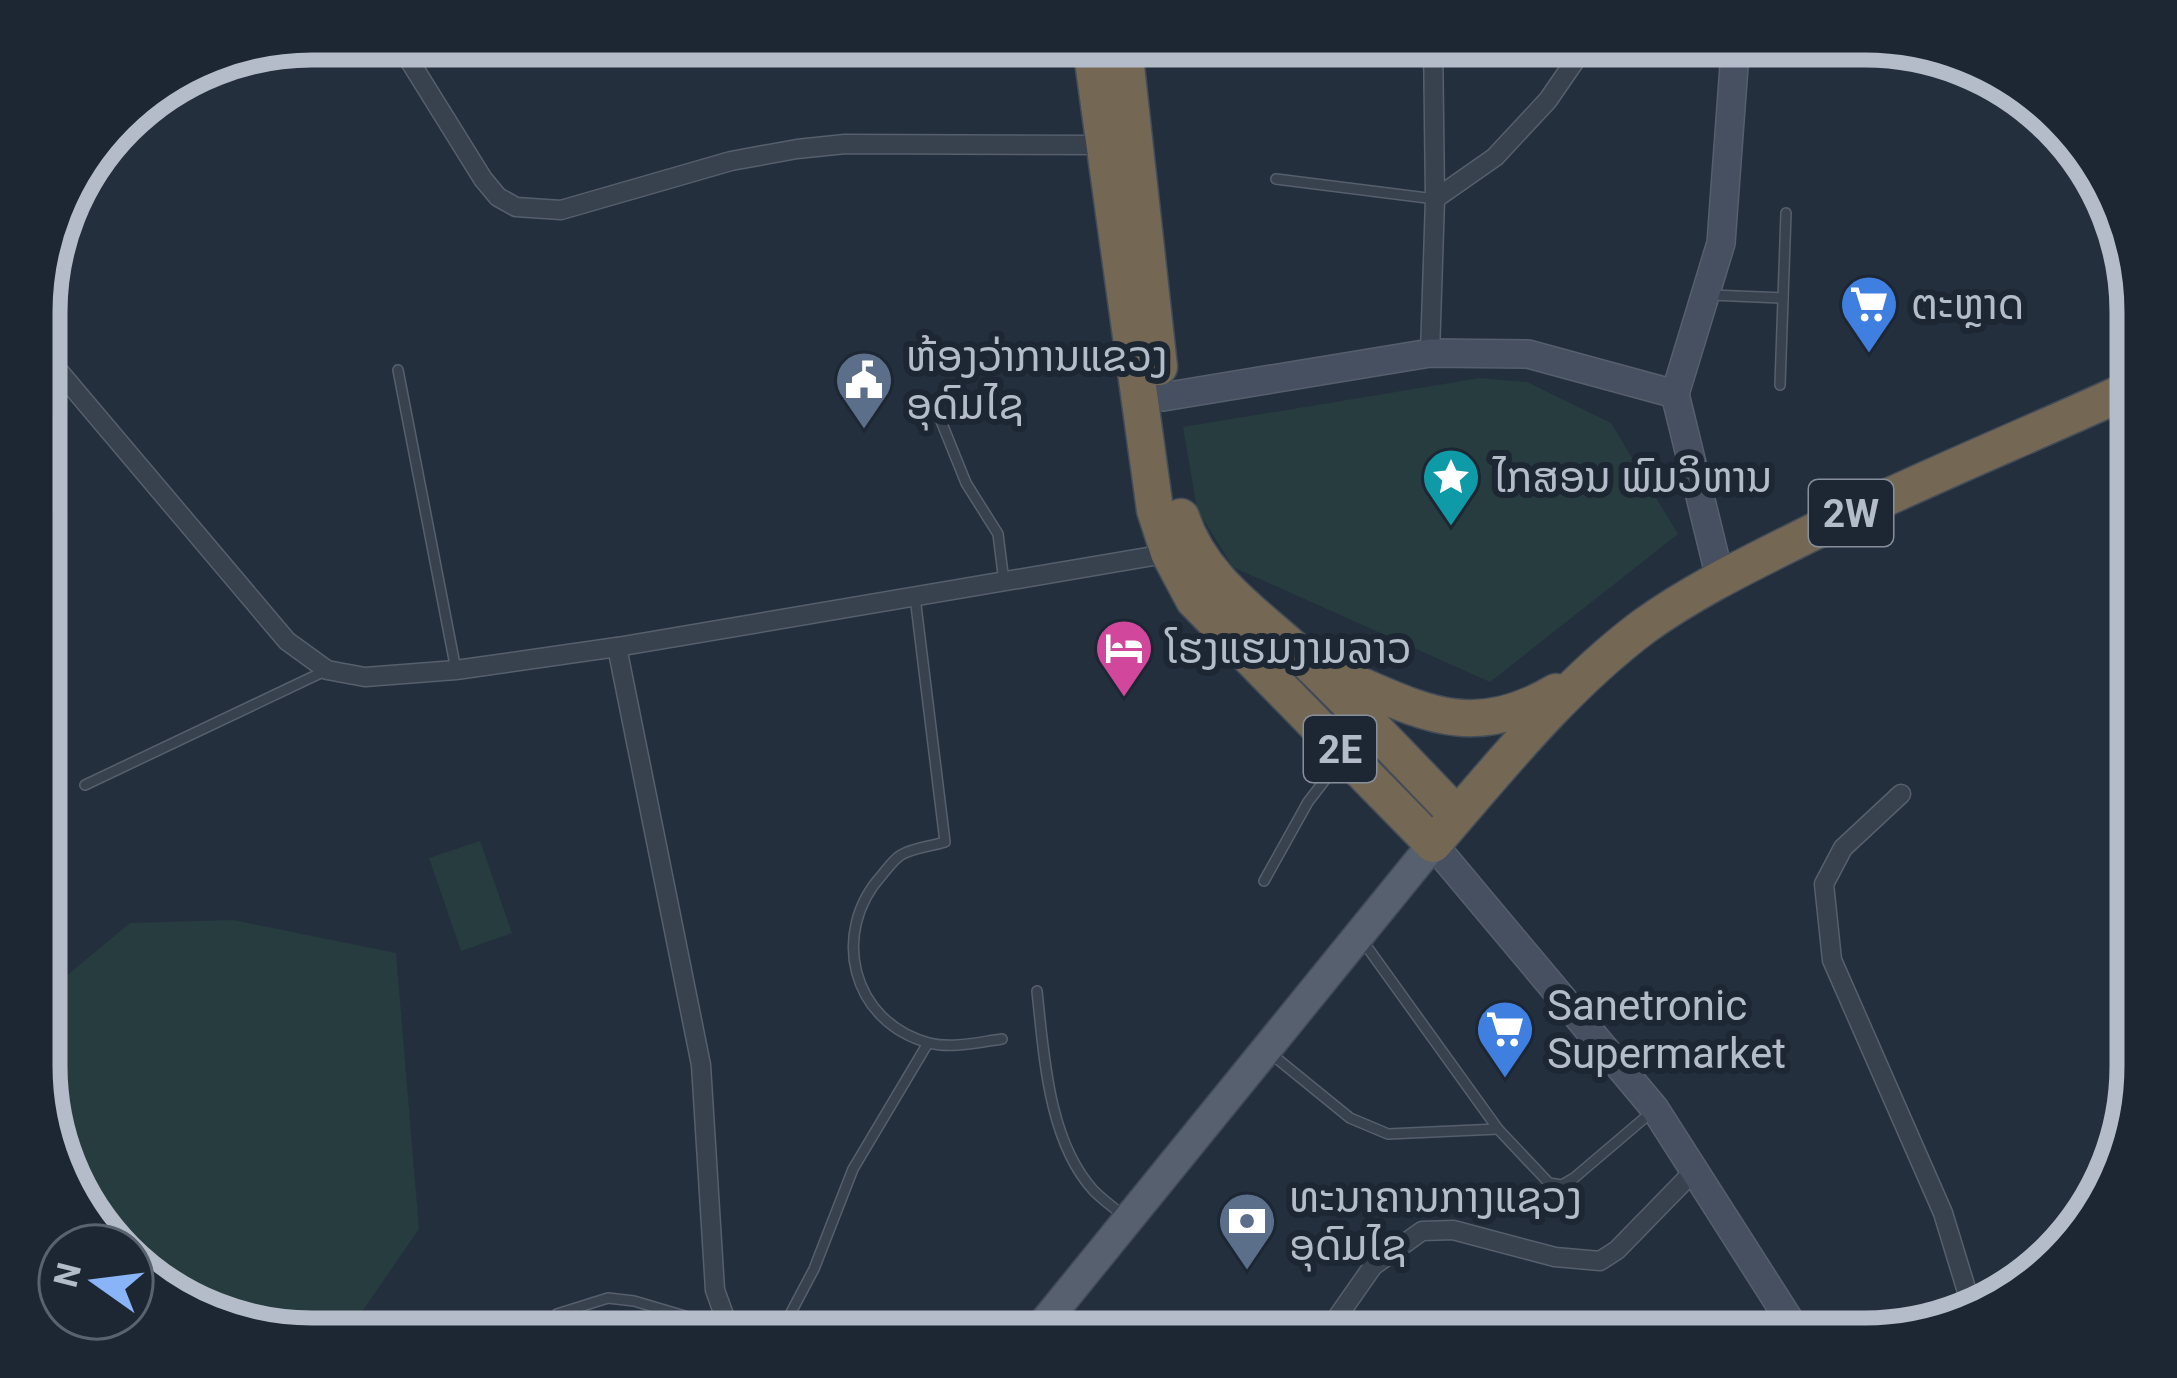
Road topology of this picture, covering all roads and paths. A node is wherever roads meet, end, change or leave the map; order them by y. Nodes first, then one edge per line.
1 (1093, 60) edge
2 (1123, 60) edge
3 (1433, 60) edge
4 (1575, 60) edge
5 (1734, 60) edge
6 (410, 61) edge
7 (1103, 145) junction
8 (1276, 179) dead end
9 (1124, 190) junction
10 (1435, 199) junction
11 (1786, 212) dead end
12 (1705, 295) junction
13 (1784, 298) junction
14 (1430, 353) junction
15 (398, 370) dead end
16 (60, 372) edge
17 (1780, 386) dead end
18 (1675, 394) junction
19 (1162, 397) junction
20 (2116, 398) edge
21 (938, 411) dead end
22 (1181, 551) junction
23 (1720, 578) junction
24 (1004, 582) junction
25 (915, 597) junction
26 (617, 647) junction
27 (1311, 664) junction
28 (327, 670) junction
29 (455, 670) junction
30 (1586, 676) junction
31 (1345, 754) junction
32 (85, 785) dead end
33 (1901, 794) dead end
34 (1457, 815) junction
35 (1432, 844) junction
36 (1264, 880) dead end
37 (1358, 936) junction
38 (1036, 991) dead end
39 (1002, 1039) dead end
40 (928, 1043) junction
41 (1266, 1049) junction
42 (1655, 1109) junction
43 (1498, 1130) junction
44 (1694, 1172) junction
45 (1128, 1219) junction
46 (1968, 1296) edge
47 (557, 1314) dead end
48 (1337, 1317) edge
49 (1787, 1317) edge
50 (685, 1318) edge
51 (727, 1318) edge
52 (788, 1318) edge
53 (1048, 1318) edge

1 - 7 highway, 2E
2 - 9 highway, 2E
3 - 10 street
4 - 10 street
5 - 12 street
6 - 7 street
7 - 9 highway, 2E
8 - 10 lane
9 - 19 highway, 2E
9 - 22 highway, 2E
10 - 14 street
11 - 13 lane
12 - 13 lane
12 - 18 street
13 - 17 lane
14 - 18 street
14 - 19 street
15 - 29 lane
16 - 28 street
18 - 23 street
19 - 22 highway, 2E
20 - 23 highway, 2W
21 - 24 lane
22 - 24 street
22 - 27 highway, 2E
22 - 31 highway, 2E
23 - 30 highway, 2W
24 - 25 street
25 - 26 street
25 - 40 lane
26 - 29 street
26 - 51 street
27 - 30 highway
27 - 34 highway, 2E
28 - 29 street
28 - 32 lane
30 - 34 highway, 2W
31 - 35 highway, 2E
31 - 36 lane
33 - 46 street
34 - 35 highway, 2W
35 - 37 main road
35 - 42 street
37 - 41 main road
37 - 43 lane
38 - 45 lane
39 - 40 lane
40 - 52 lane
41 - 43 lane
41 - 45 main road
42 - 43 lane
42 - 44 street
44 - 48 street
44 - 49 street
45 - 53 main road
47 - 50 lane

